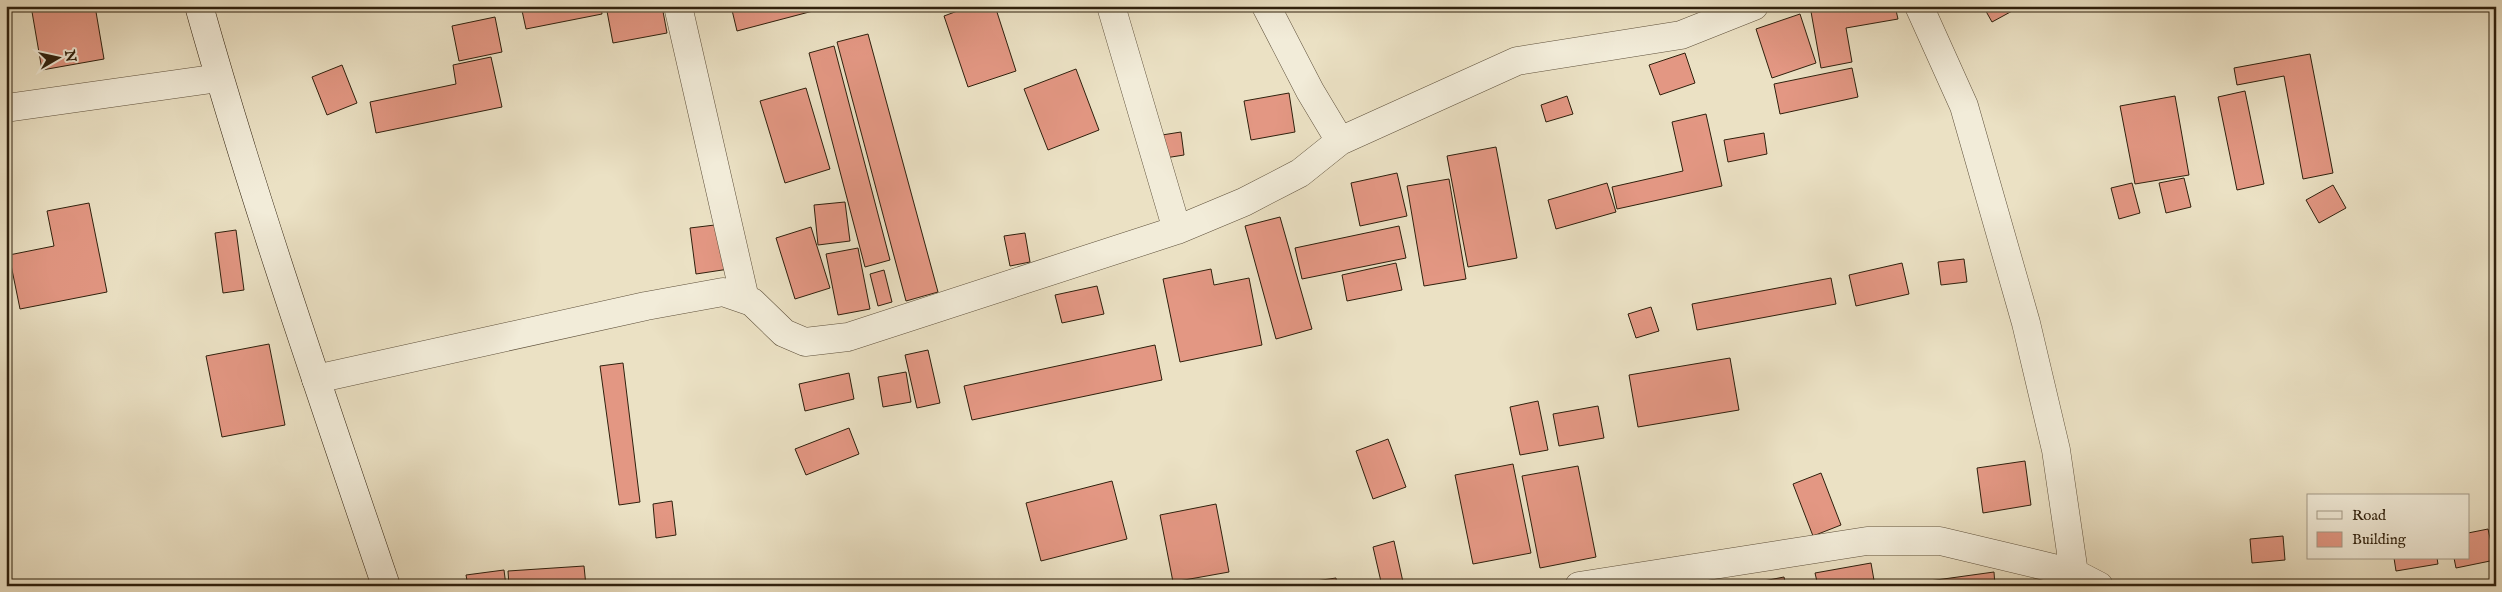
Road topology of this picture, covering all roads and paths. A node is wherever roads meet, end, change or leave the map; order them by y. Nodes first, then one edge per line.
1 (199, 6) edge
2 (678, 6) edge
3 (1111, 6) edge
4 (1266, 6) edge
5 (1754, 6) edge
6 (1919, 6) edge
7 (220, 78) junction
8 (6, 108) edge
9 (1340, 141) junction
10 (1177, 230) junction
11 (745, 300) junction
12 (316, 379) junction
13 (2074, 574) junction
14 (386, 586) edge
15 (1579, 586) edge
16 (2099, 586) edge

1 - 7 street
2 - 11 street
3 - 10 street
4 - 9 street
5 - 9 street
6 - 13 street
7 - 8 street
7 - 12 street
9 - 10 street
10 - 11 street
11 - 12 street
12 - 14 street
13 - 15 street
13 - 16 street

